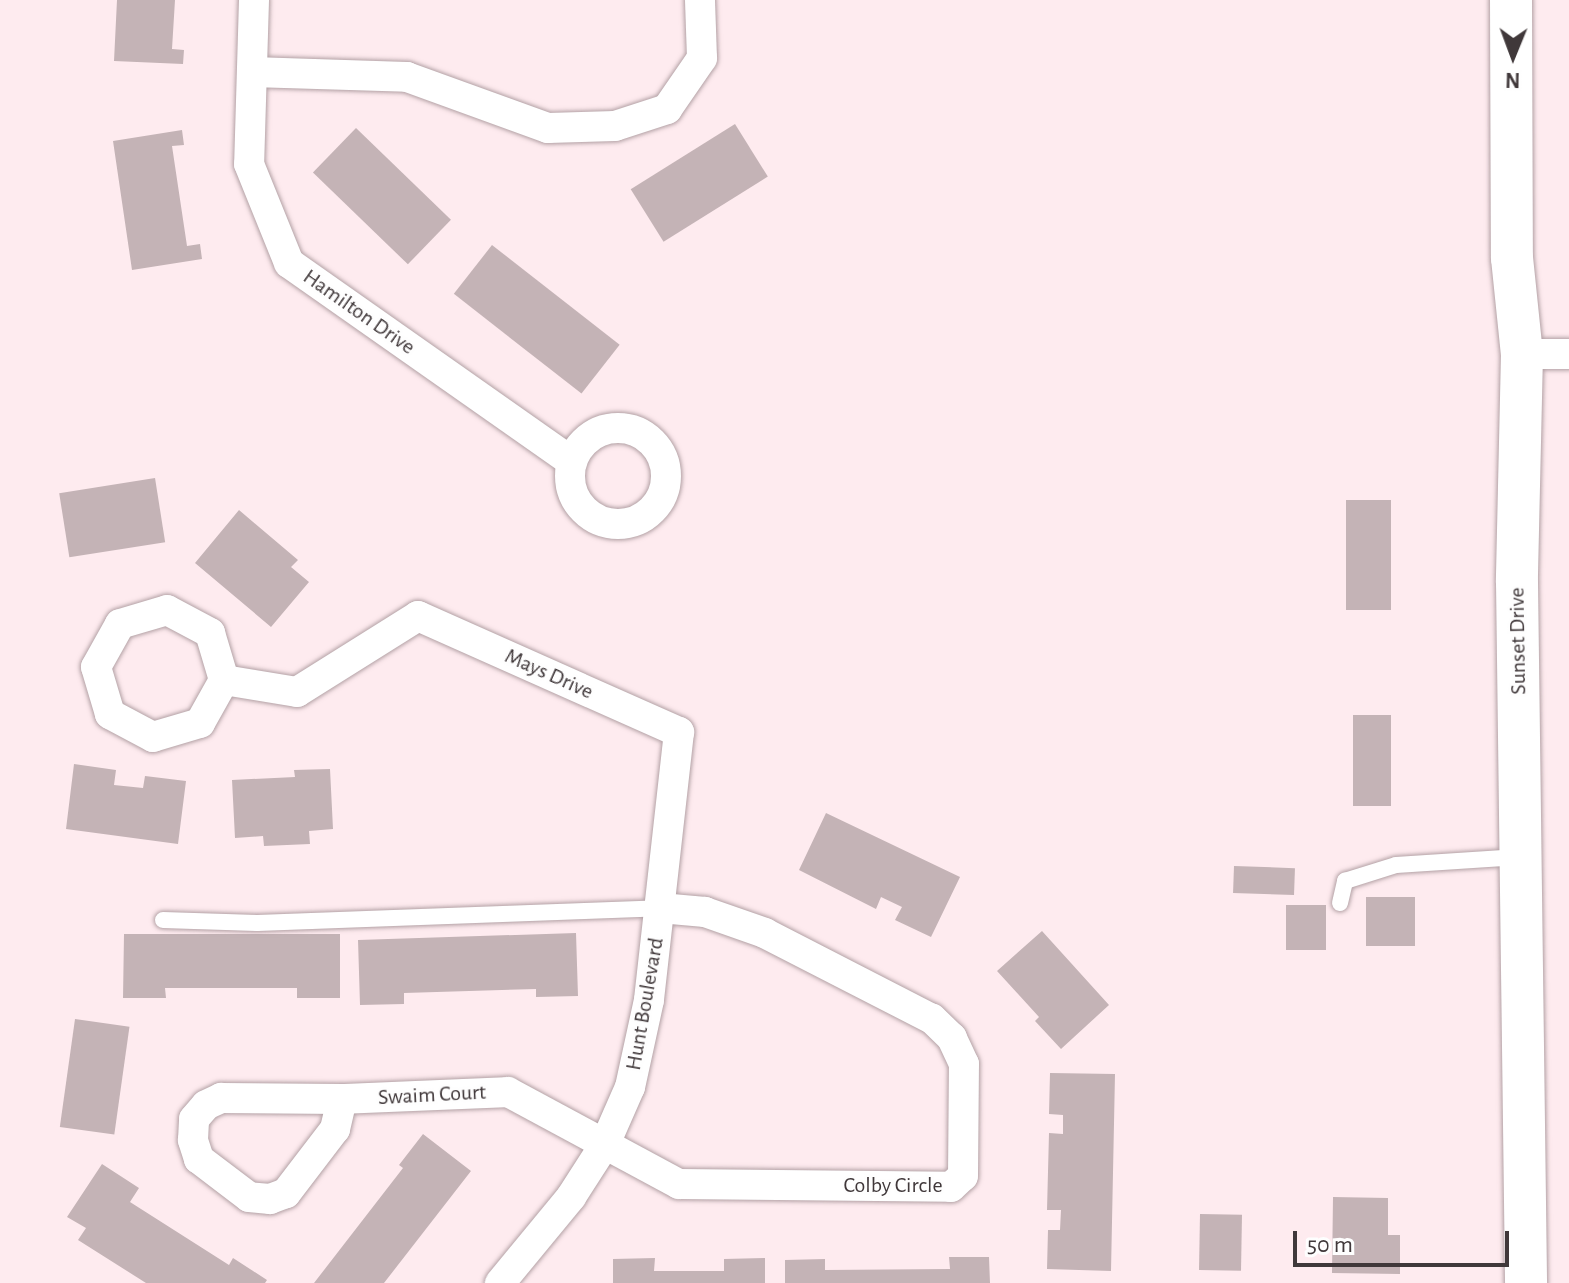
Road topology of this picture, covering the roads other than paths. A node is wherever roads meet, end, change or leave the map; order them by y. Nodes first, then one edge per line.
1 (254, 0) edge
2 (700, 0) edge
3 (1511, 0) edge
4 (252, 72) junction
5 (1522, 354) junction
6 (1569, 354) edge
7 (571, 461) dead end
8 (224, 680) junction
9 (679, 732) joint
10 (1520, 857) junction
11 (1340, 903) dead end
12 (660, 908) junction
13 (163, 920) dead end
14 (342, 1099) junction
15 (605, 1144) junction
16 (500, 1283) edge
17 (1526, 1283) edge

1 - 4 street, Hamilton Drive
2 - 4 street
3 - 5 street, Sunset Drive
4 - 7 street, Hamilton Drive
5 - 6 street
5 - 10 street, Sunset Drive
8 - 8 street
8 - 9 street, Mays Drive
9 - 12 street, Hunt Boulevard
10 - 11 lane
10 - 17 street, Sunset Drive
12 - 13 lane
12 - 15 street, Hunt Boulevard
12 - 15 street, Colby Circle
14 - 14 street, Swaim Court
14 - 15 street, Swaim Court
15 - 16 street, Hunt Boulevard

